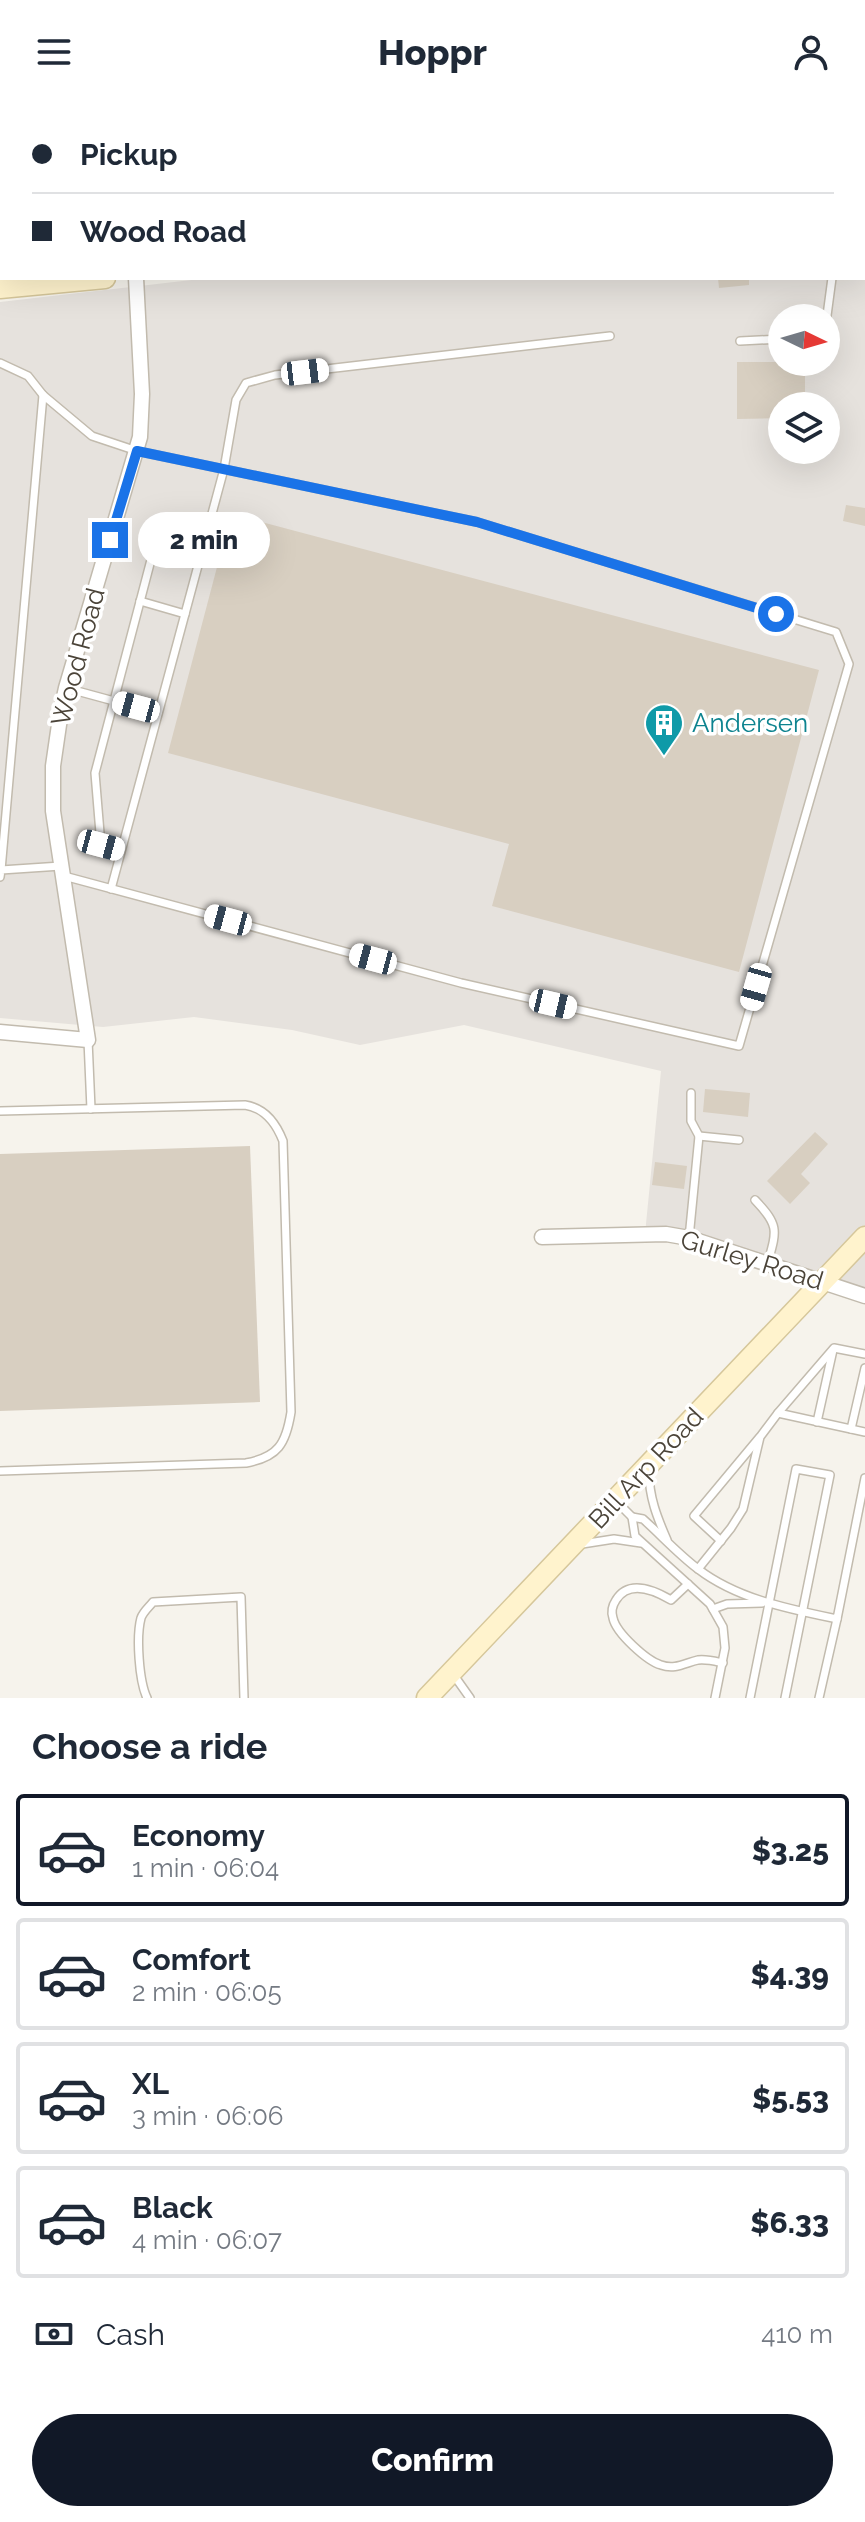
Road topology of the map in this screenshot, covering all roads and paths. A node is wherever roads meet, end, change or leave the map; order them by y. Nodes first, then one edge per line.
1 (84, 280) edge
2 (136, 280) edge
3 (832, 280) edge
4 (0, 288) edge
5 (829, 304) edge
6 (610, 336) dead end
7 (768, 340) edge
8 (740, 341) dead end
9 (0, 363) edge
10 (43, 395) junction
11 (137, 451) junction
12 (224, 469) junction
13 (207, 531) junction
14 (140, 601) junction
15 (185, 614) junction
16 (66, 688) junction
17 (114, 701) junction
18 (158, 713) junction
19 (121, 851) junction
20 (61, 870) junction
21 (1, 874) edge
22 (111, 889) junction
23 (0, 1032) edge
24 (88, 1040) junction
25 (691, 1093) dead end
26 (91, 1109) junction
27 (0, 1111) edge
28 (699, 1136) junction
29 (739, 1140) dead end
30 (755, 1200) dead end
31 (542, 1237) dead end
32 (865, 1237) edge
33 (689, 1238) junction
34 (768, 1262) junction
35 (823, 1281) junction
36 (865, 1296) edge
37 (834, 1348) junction
38 (865, 1354) edge
39 (865, 1368) edge
40 (778, 1413) junction
41 (817, 1422) junction
42 (851, 1429) junction
43 (865, 1432) edge
44 (760, 1437) junction
45 (648, 1465) junction
46 (0, 1471) edge
47 (865, 1478) edge
48 (615, 1501) junction
49 (632, 1517) junction
50 (721, 1541) junction
51 (668, 1542) junction
52 (643, 1543) junction
53 (572, 1546) junction
54 (698, 1569) junction
55 (688, 1584) junction
56 (770, 1603) junction
57 (713, 1609) junction
58 (801, 1612) junction
59 (837, 1619) junction
60 (723, 1663) junction
61 (451, 1673) junction
62 (147, 1698) edge
63 (244, 1698) edge
64 (427, 1698) edge
65 (470, 1698) edge
66 (715, 1698) edge
67 (750, 1698) edge
68 (785, 1698) edge
69 (819, 1698) edge

1 - 4 main road
2 - 11 street, Wood Road
3 - 5 lane
6 - 12 lane
7 - 8 lane
9 - 10 lane
10 - 11 lane
10 - 21 lane
11 - 12 lane
11 - 16 street, Wood Road
12 - 13 lane
12 - 22 lane
13 - 14 lane
13 - 15 lane
14 - 15 lane
14 - 17 lane
15 - 18 lane
16 - 17 lane
16 - 20 street, Wood Road
17 - 18 lane
17 - 19 lane
18 - 19 lane
19 - 22 lane
20 - 21 lane
20 - 22 lane
20 - 24 street, Wood Road
23 - 24 street
24 - 26 lane
25 - 28 lane
26 - 27 lane
26 - 46 lane
28 - 29 lane
28 - 33 lane
30 - 34 lane
31 - 33 street, Gurley Road
32 - 35 main road, Bill Arp Road
33 - 34 street, Gurley Road
34 - 35 street, Gurley Road
35 - 36 street, Gurley Road
35 - 45 main road, Bill Arp Road
37 - 38 lane
37 - 40 lane
37 - 41 lane
39 - 42 lane
40 - 41 lane
40 - 44 lane
41 - 42 lane
42 - 43 lane
44 - 50 lane
44 - 50 lane
45 - 48 main road, Bill Arp Road
45 - 51 lane
47 - 59 lane
48 - 49 lane
48 - 53 main road, Bill Arp Road
49 - 51 lane
49 - 52 lane
50 - 54 lane
51 - 54 lane
52 - 53 lane
52 - 55 lane
53 - 61 main road, Bill Arp Road
54 - 56 lane
55 - 57 lane
55 - 60 lane
56 - 57 lane
56 - 58 lane
56 - 58 lane
56 - 67 lane
57 - 60 lane
58 - 59 lane
58 - 68 lane
59 - 69 lane
60 - 66 lane
61 - 64 main road, Bill Arp Road
61 - 65 lane
62 - 63 lane

